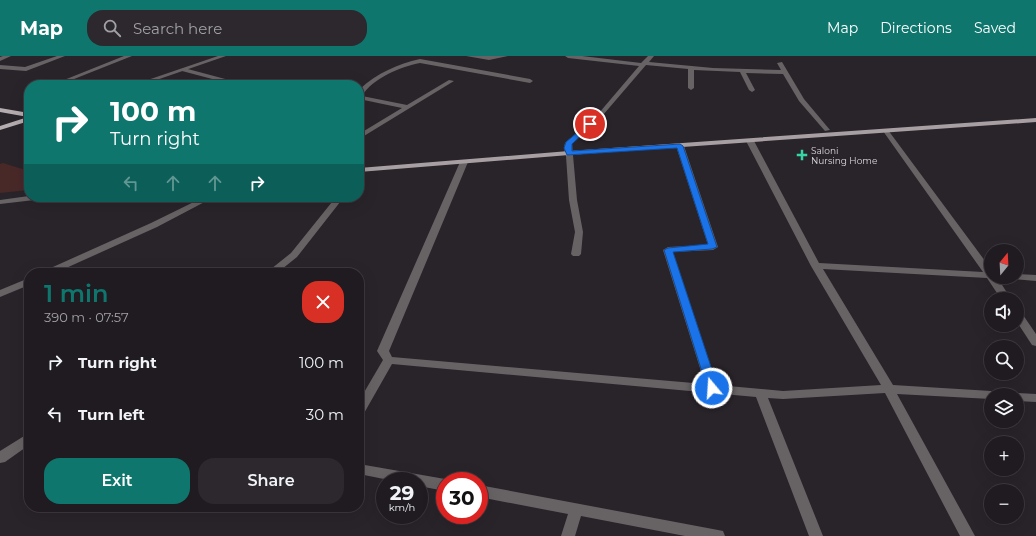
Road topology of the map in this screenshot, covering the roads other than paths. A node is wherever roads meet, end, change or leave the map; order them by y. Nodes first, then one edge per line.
1 (8, 56) edge
2 (62, 56) edge
3 (129, 56) edge
4 (223, 56) edge
5 (469, 56) edge
6 (505, 56) edge
7 (572, 56) edge
8 (651, 56) edge
9 (0, 59) edge
10 (644, 64) junction
11 (780, 64) dead end
12 (0, 67) edge
13 (691, 68) junction
14 (184, 70) junction
15 (742, 71) junction
16 (785, 72) junction
17 (67, 80) dead end
18 (152, 80) edge
19 (223, 80) edge
20 (452, 81) dead end
21 (530, 81) dead end
22 (691, 88) dead end
23 (364, 89) edge
24 (752, 90) dead end
25 (364, 98) edge
26 (407, 107) junction
27 (0, 110) edge
28 (24, 114) edge
29 (1036, 115) edge
30 (1036, 120) edge
31 (24, 121) edge
32 (0, 128) edge
33 (828, 130) junction
34 (886, 131) junction
35 (364, 134) edge
36 (750, 141) junction
37 (680, 146) junction
38 (568, 151) junction
39 (464, 162) junction
40 (364, 170) edge
41 (364, 170) edge
42 (24, 199) edge
43 (0, 202) edge
44 (200, 202) edge
45 (336, 202) edge
46 (576, 254) dead end
47 (816, 266) junction
48 (984, 266) edge
49 (58, 268) edge
50 (278, 268) edge
51 (984, 276) edge
52 (1024, 277) edge
53 (1036, 278) edge
54 (24, 283) edge
55 (0, 294) edge
56 (1024, 324) edge
57 (1036, 342) edge
58 (389, 360) junction
59 (712, 388) junction
60 (889, 389) junction
61 (760, 393) junction
62 (984, 395) edge
63 (1024, 397) edge
64 (1036, 398) edge
65 (364, 403) edge
66 (24, 441) edge
67 (0, 458) edge
68 (364, 470) edge
69 (436, 483) edge
70 (488, 493) edge
71 (576, 509) junction
72 (568, 536) edge
73 (718, 536) edge
74 (816, 536) edge
75 (968, 536) edge

1 - 9 street
2 - 12 street
3 - 17 street
4 - 14 street
5 - 6 street
7 - 10 street
8 - 10 street
10 - 13 street
10 - 38 street
11 - 16 street
13 - 15 street
13 - 22 street
14 - 18 street
14 - 19 street
15 - 16 street
15 - 24 street
16 - 33 street
20 - 26 street
21 - 23 street
25 - 26 street
26 - 35 street
27 - 28 highway
29 - 33 main road
30 - 34 main road
31 - 32 highway
33 - 38 main road
34 - 36 main road
34 - 48 street
36 - 37 main road
36 - 47 street
37 - 38 main road
37 - 59 street
38 - 39 main road
38 - 40 main road
38 - 46 street
39 - 41 main road
39 - 58 street
42 - 43 street
44 - 49 street
45 - 50 street
47 - 51 street
47 - 60 street
52 - 53 street
54 - 55 street
56 - 57 street
58 - 59 street
58 - 65 street
59 - 61 street
60 - 61 street
60 - 62 street
60 - 75 street
61 - 74 street
63 - 64 street
66 - 67 street
68 - 69 street
70 - 71 street
71 - 72 street
71 - 73 street

